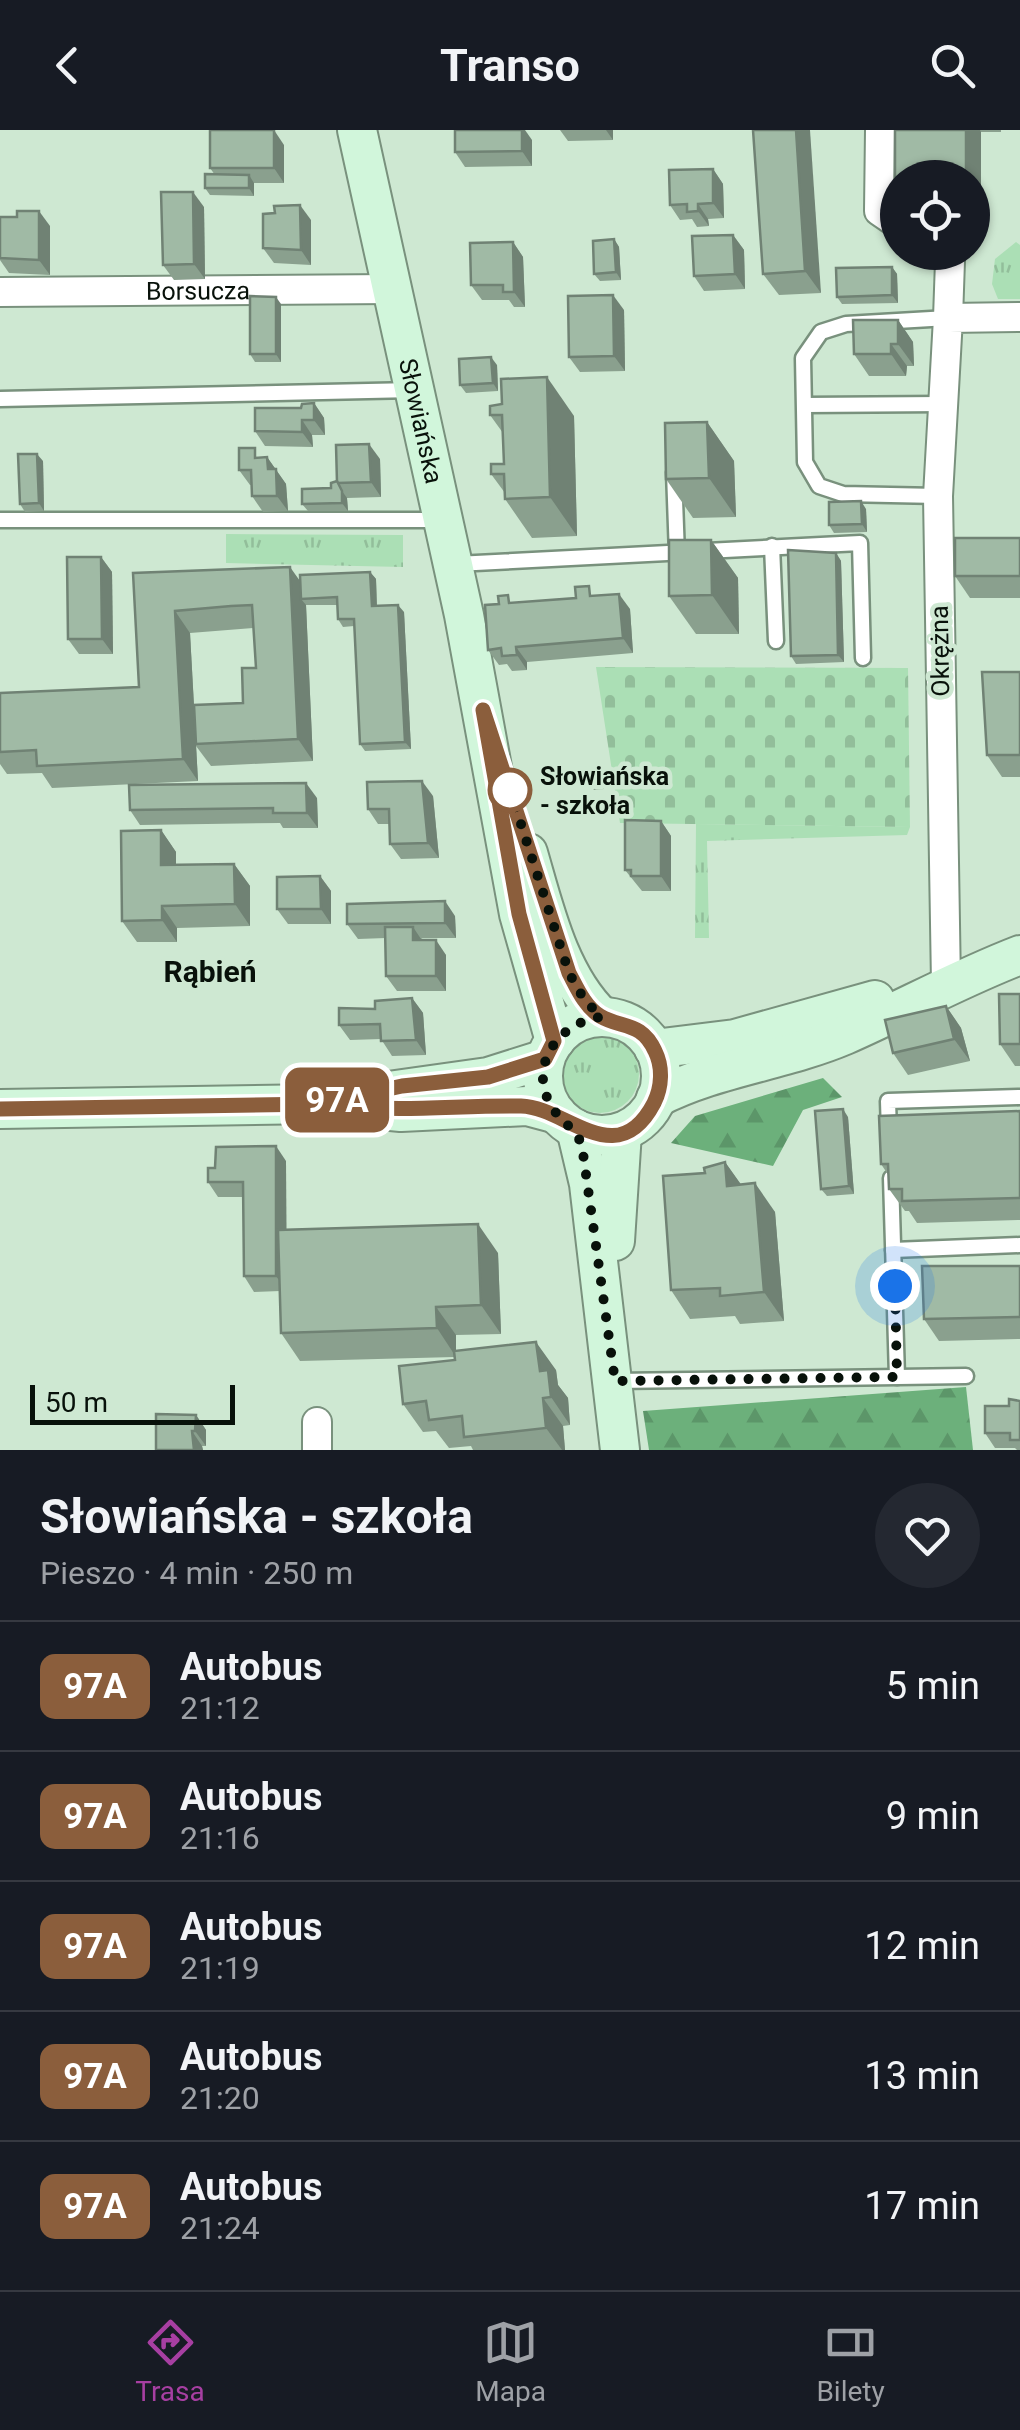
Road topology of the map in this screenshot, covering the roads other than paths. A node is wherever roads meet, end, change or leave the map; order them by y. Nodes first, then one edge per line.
1 (357, 130) edge
2 (880, 130) edge
3 (880, 212) edge
4 (950, 270) edge
5 (393, 289) junction
6 (0, 292) edge
7 (1020, 317) edge
8 (948, 318) junction
9 (415, 390) junction
10 (0, 399) edge
11 (943, 404) junction
12 (804, 405) junction
13 (673, 458) edge
14 (938, 496) junction
15 (0, 520) edge
16 (442, 520) junction
17 (772, 546) junction
18 (677, 550) junction
19 (453, 564) junction
20 (678, 566) edge
21 (776, 641) dead end
22 (863, 658) dead end
23 (483, 710) junction
24 (1020, 954) edge
25 (946, 984) junction
26 (602, 1017) junction
27 (654, 1049) junction
28 (550, 1050) junction
29 (1020, 1097) edge
30 (656, 1098) junction
31 (319, 1104) junction
32 (0, 1109) edge
33 (566, 1122) junction
34 (622, 1132) junction
35 (1020, 1245) edge
36 (894, 1250) junction
37 (614, 1370) junction
38 (966, 1376) dead end
39 (897, 1377) junction
40 (620, 1450) edge

1 - 5 main road, Słowiańska
2 - 3 street
4 - 8 street, Okrężna
5 - 6 street, Borsucza
5 - 9 main road, Słowiańska
7 - 8 street
8 - 11 street, Okrężna
8 - 12 lane
9 - 10 lane
9 - 16 main road, Słowiańska
11 - 12 lane
11 - 14 street, Okrężna
12 - 14 lane
13 - 18 lane
14 - 25 street, Okrężna
15 - 16 lane
16 - 19 main road, Słowiańska
17 - 18 lane
17 - 21 lane
17 - 22 lane
18 - 19 lane
18 - 20 lane
19 - 23 main road, Słowiańska
23 - 26 main road, Słowiańska
23 - 28 main road, Słowiańska
24 - 25 main road
25 - 27 main road
25 - 30 main road
26 - 27 main road
26 - 28 main road
27 - 30 main road
28 - 31 main road
28 - 33 main road
29 - 36 lane
30 - 34 main road
31 - 32 main road
31 - 33 main road
33 - 34 main road
33 - 37 main road
34 - 37 main road
35 - 36 lane
36 - 39 lane
37 - 39 lane
37 - 40 main road
38 - 39 lane

